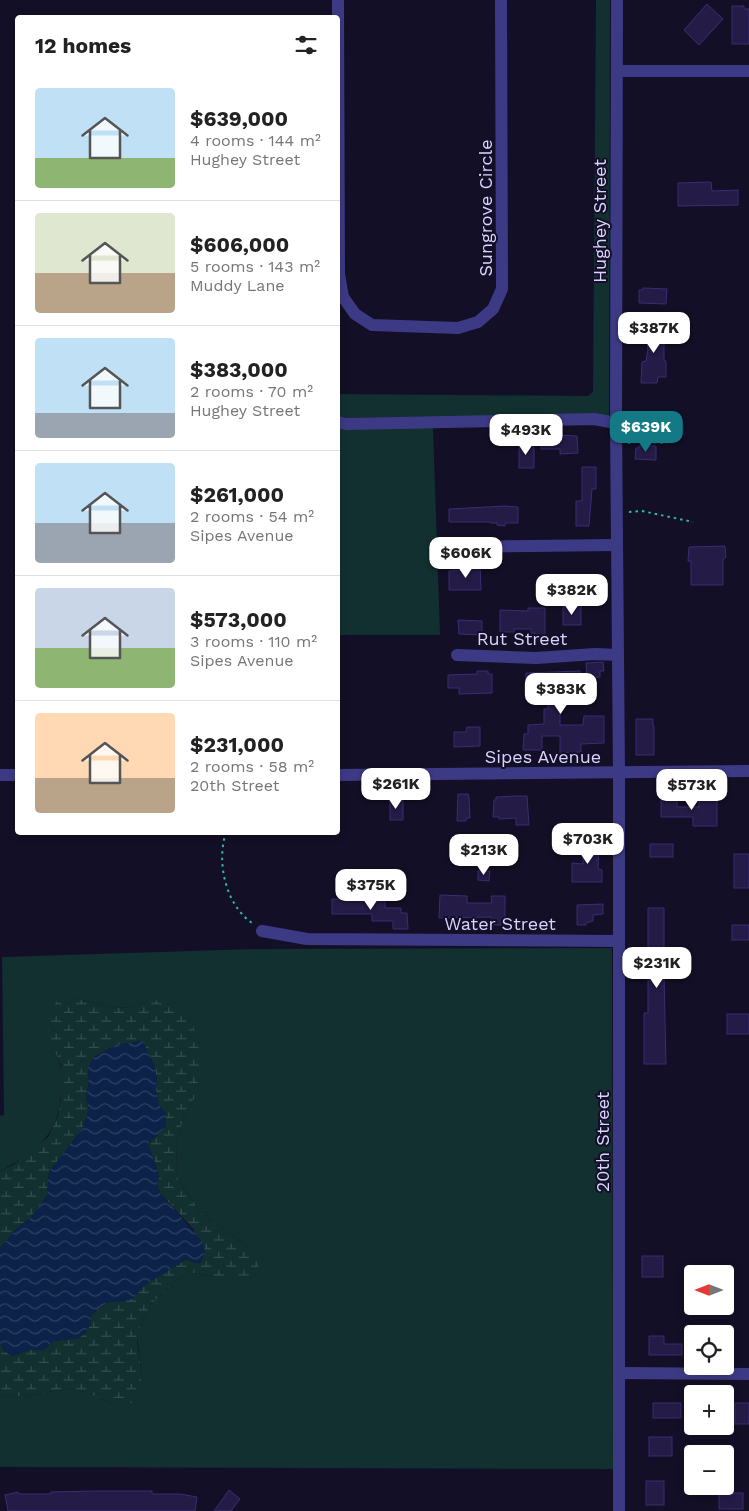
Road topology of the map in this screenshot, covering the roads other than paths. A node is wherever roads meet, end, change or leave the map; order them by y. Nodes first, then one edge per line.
1 (338, 0) edge
2 (502, 0) edge
3 (617, 0) edge
4 (338, 15) edge
5 (617, 71) junction
6 (749, 71) edge
7 (340, 280) edge
8 (340, 422) edge
9 (616, 423) junction
10 (617, 545) junction
11 (457, 547) dead end
12 (457, 655) dead end
13 (618, 655) junction
14 (749, 771) edge
15 (619, 773) junction
16 (340, 774) edge
17 (0, 775) edge
18 (15, 775) edge
19 (262, 930) road end
20 (619, 941) junction
21 (620, 1373) junction
22 (749, 1374) edge
23 (619, 1511) edge

1 - 4 street, Sungrove Circle
2 - 7 street, Sungrove Circle
3 - 5 street, Hughey Street
5 - 6 street
5 - 9 street, Hughey Street
8 - 9 street
9 - 10 street, Hughey Street
10 - 11 street
10 - 13 street, Hughey Street
12 - 13 street, Rut Street
13 - 15 street, Hughey Street
14 - 15 street, Sipes Avenue
15 - 16 street, Sipes Avenue
15 - 20 street, 20th Street
17 - 18 street
19 - 20 street, Water Street
20 - 21 street, 20th Street
21 - 22 street
21 - 23 street, 20th Street

